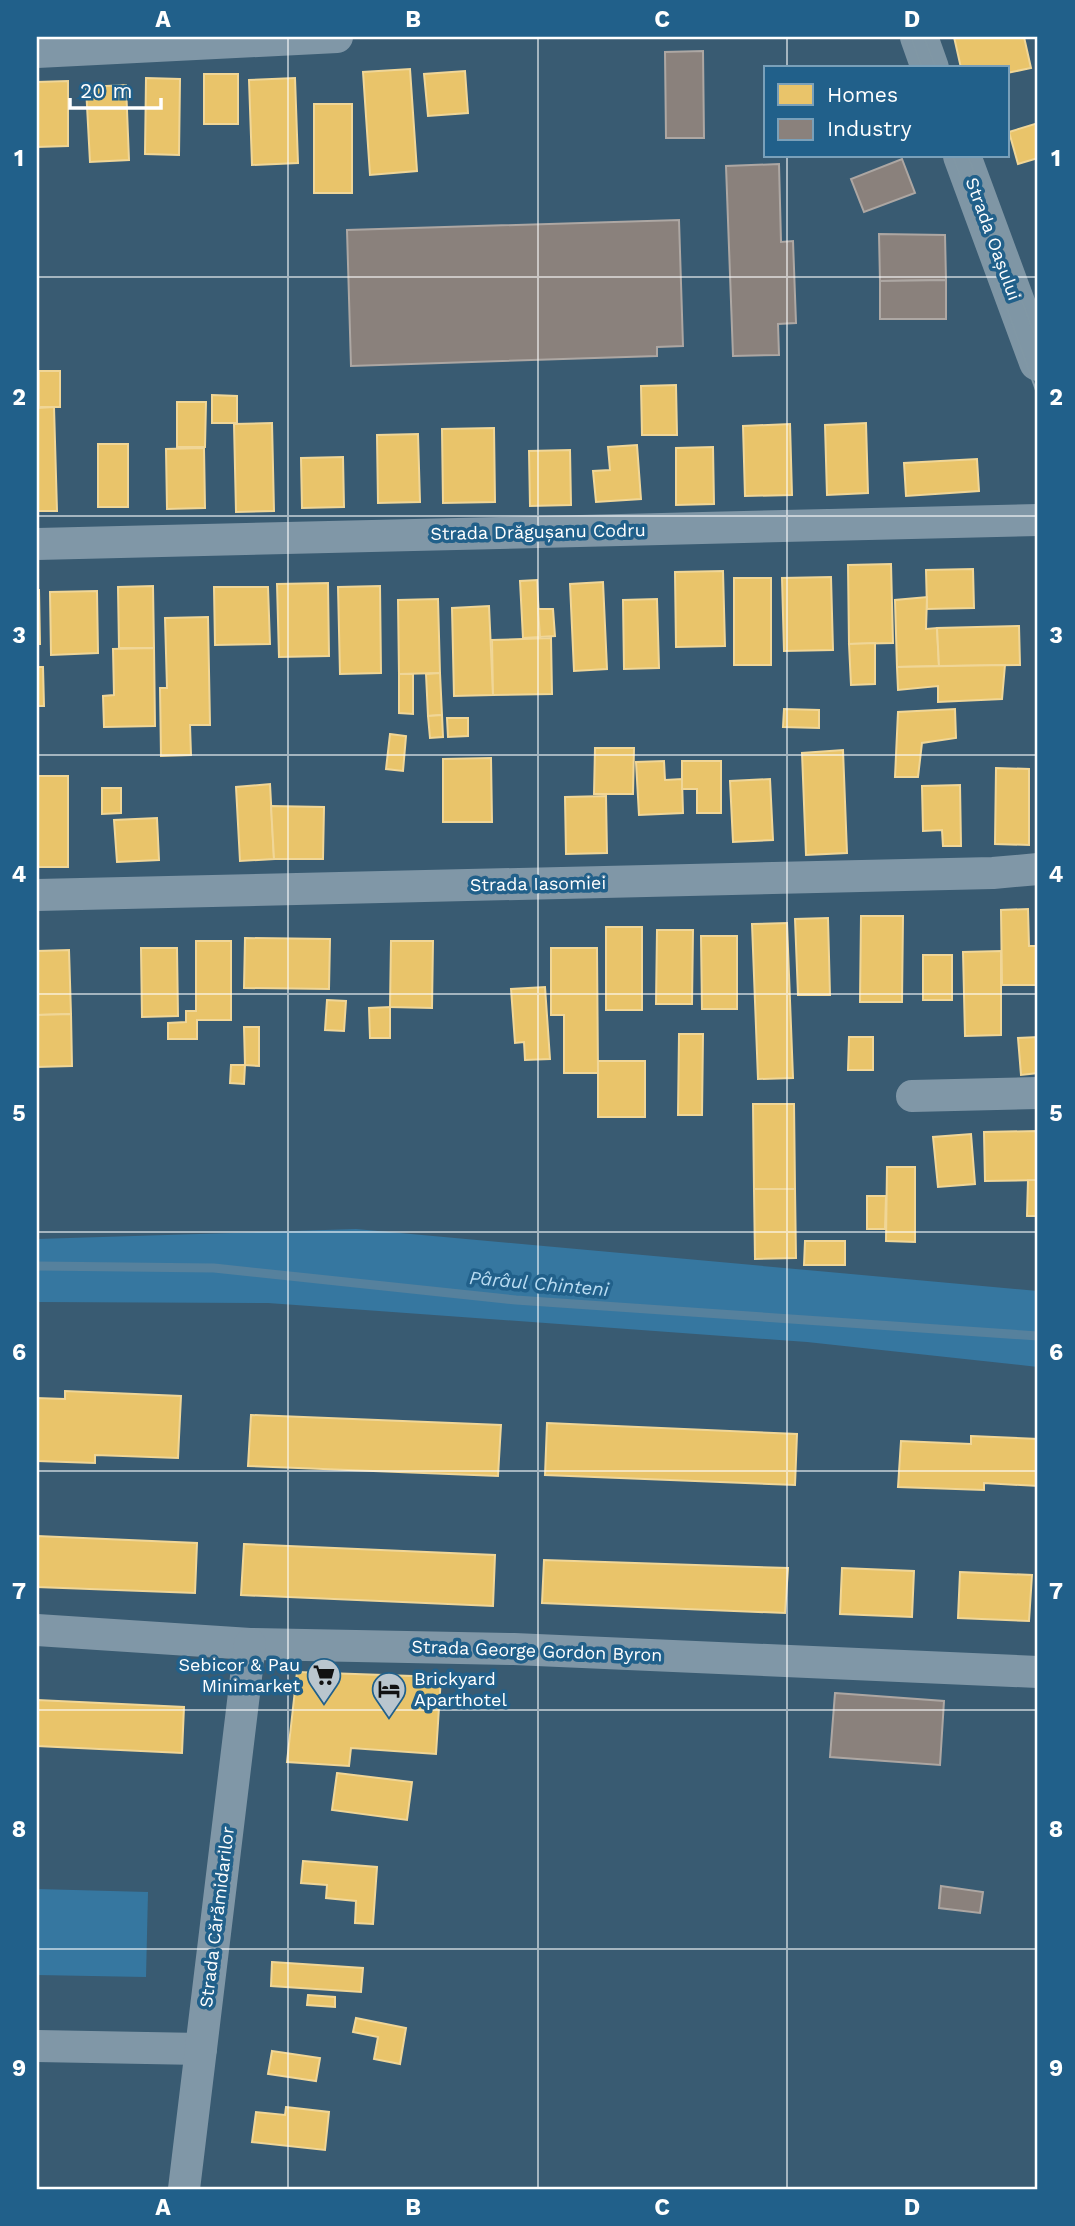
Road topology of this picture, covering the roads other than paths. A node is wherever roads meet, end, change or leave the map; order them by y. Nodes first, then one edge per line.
1 (337, 37) edge
2 (919, 37) edge
3 (37, 51) edge
4 (929, 66) edge
5 (963, 158) edge
6 (1038, 362) edge
7 (1038, 520) edge
8 (37, 544) edge
9 (1038, 869) edge
10 (37, 895) edge
11 (1038, 1093) edge
12 (912, 1096) dead end
13 (37, 1630) edge
14 (250, 1644) junction
15 (1038, 1672) edge
16 (37, 2046) edge
17 (201, 2049) junction
18 (184, 2189) edge

1 - 3 street
2 - 4 main road
5 - 6 main road, Strada Oașului
7 - 8 street, Strada Drăgușanu Codru
9 - 10 street, Strada Iasomiei
11 - 12 street
13 - 14 street, Strada George Gordon Byron
14 - 15 street, Strada George Gordon Byron
14 - 17 street, Strada Cărămidarilor
16 - 17 street
17 - 18 street, Strada Cărămidarilor

